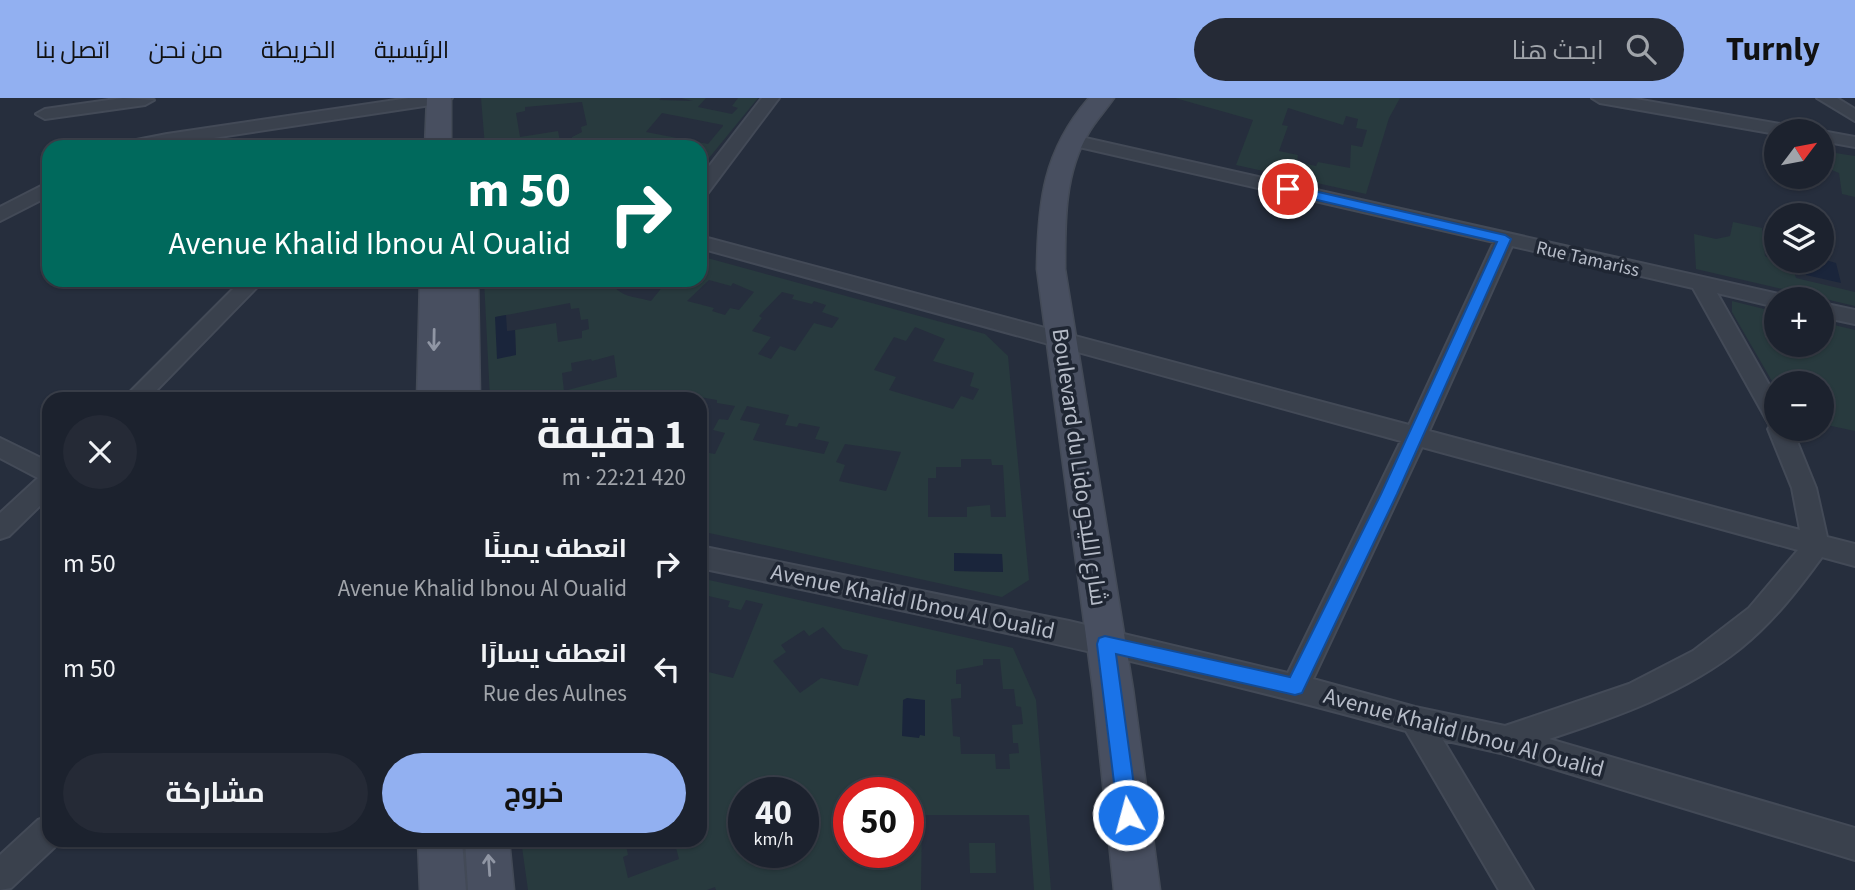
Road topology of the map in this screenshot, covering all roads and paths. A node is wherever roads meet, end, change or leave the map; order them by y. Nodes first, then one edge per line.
1 (439, 98) edge
2 (444, 98) edge
3 (460, 98) edge
4 (771, 98) edge
5 (1102, 98) edge
6 (1600, 98) edge
7 (1825, 98) edge
8 (46, 114) dead end
9 (1855, 116) edge
10 (138, 121) edge
11 (1764, 126) edge
12 (1834, 138) edge
13 (438, 140) edge
14 (461, 140) edge
15 (1072, 140) junction
16 (1855, 142) edge
17 (707, 181) edge
18 (42, 192) edge
19 (0, 215) edge
20 (1505, 239) junction
21 (707, 244) edge
22 (1701, 284) junction
23 (247, 287) edge
24 (435, 287) edge
25 (463, 287) edge
26 (1764, 297) edge
27 (1834, 313) edge
28 (1855, 317) edge
29 (1062, 341) junction
30 (141, 392) edge
31 (433, 392) edge
32 (464, 392) edge
33 (1764, 395) edge
34 (1415, 437) junction
35 (1785, 441) edge
36 (0, 447) edge
37 (42, 469) edge
38 (42, 489) edge
39 (0, 528) edge
40 (1816, 545) junction
41 (1855, 555) edge
42 (707, 558) edge
43 (1105, 644) junction
44 (1295, 687) junction
45 (1415, 720) junction
46 (1505, 740) junction
47 (42, 838) edge
48 (1855, 844) edge
49 (440, 847) edge
50 (488, 847) edge
51 (0, 877) edge
52 (443, 890) edge
53 (491, 890) edge
54 (1137, 890) edge
55 (1517, 890) edge

1 - 2 street
1 - 10 street
1 - 13 main road
3 - 14 main road
4 - 17 street
5 - 15 main road, Boulevard du Lido شارع الليدو
6 - 11 street
7 - 9 street
8 - 10 street
12 - 16 street
15 - 20 street, Rue Tamariss
15 - 29 main road, Boulevard du Lido شارع الليدو
18 - 19 street
20 - 22 street, Rue Tamariss
20 - 34 street
21 - 29 street
22 - 26 street, Rue Tamariss
22 - 33 street
23 - 30 street
24 -> 31 main road
25 - 32 main road
27 - 28 street
29 - 34 street
29 - 43 main road, Boulevard du Lido شارع الليدو
34 - 40 street
34 - 44 street
35 - 40 street
36 - 37 street
38 - 39 street
40 - 41 street
40 - 46 street
42 - 43 street, Avenue Khalid Ibnou Al Oualid
43 - 44 street, Avenue Khalid Ibnou Al Oualid
43 - 54 main road, Boulevard du Lido شارع الليدو
44 - 45 street, Avenue Khalid Ibnou Al Oualid
45 - 46 street, Avenue Khalid Ibnou Al Oualid
45 - 55 street
46 - 48 street, Avenue Khalid Ibnou Al Oualid
47 - 51 street
49 - 52 main road
53 -> 50 main road

